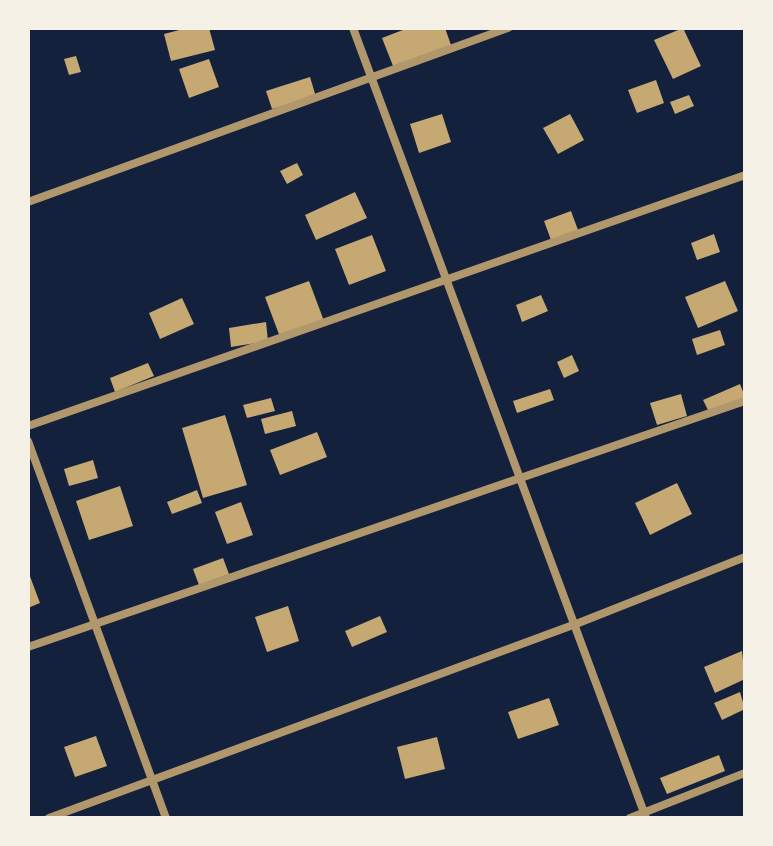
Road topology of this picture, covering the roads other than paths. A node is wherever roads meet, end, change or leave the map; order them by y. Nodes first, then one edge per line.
1 (353, 28) edge
2 (508, 28) edge
3 (372, 78) junction
4 (745, 175) edge
5 (28, 202) edge
6 (446, 281) junction
7 (745, 401) edge
8 (28, 426) edge
9 (28, 441) edge
10 (521, 480) junction
11 (745, 557) edge
12 (97, 623) junction
13 (576, 624) junction
14 (28, 647) edge
15 (745, 773) edge
16 (151, 782) junction
17 (645, 816) edge
18 (49, 818) edge
19 (166, 818) edge
20 (630, 818) edge

1 - 3 street
2 - 3 street
3 - 5 street
3 - 6 street
4 - 6 street
6 - 8 street
6 - 10 street
7 - 10 street
9 - 12 street
10 - 12 street
10 - 13 street
11 - 13 street
12 - 14 street
12 - 16 street
13 - 16 street
13 - 17 street
15 - 17 street
16 - 18 street
16 - 19 street
17 - 20 street

